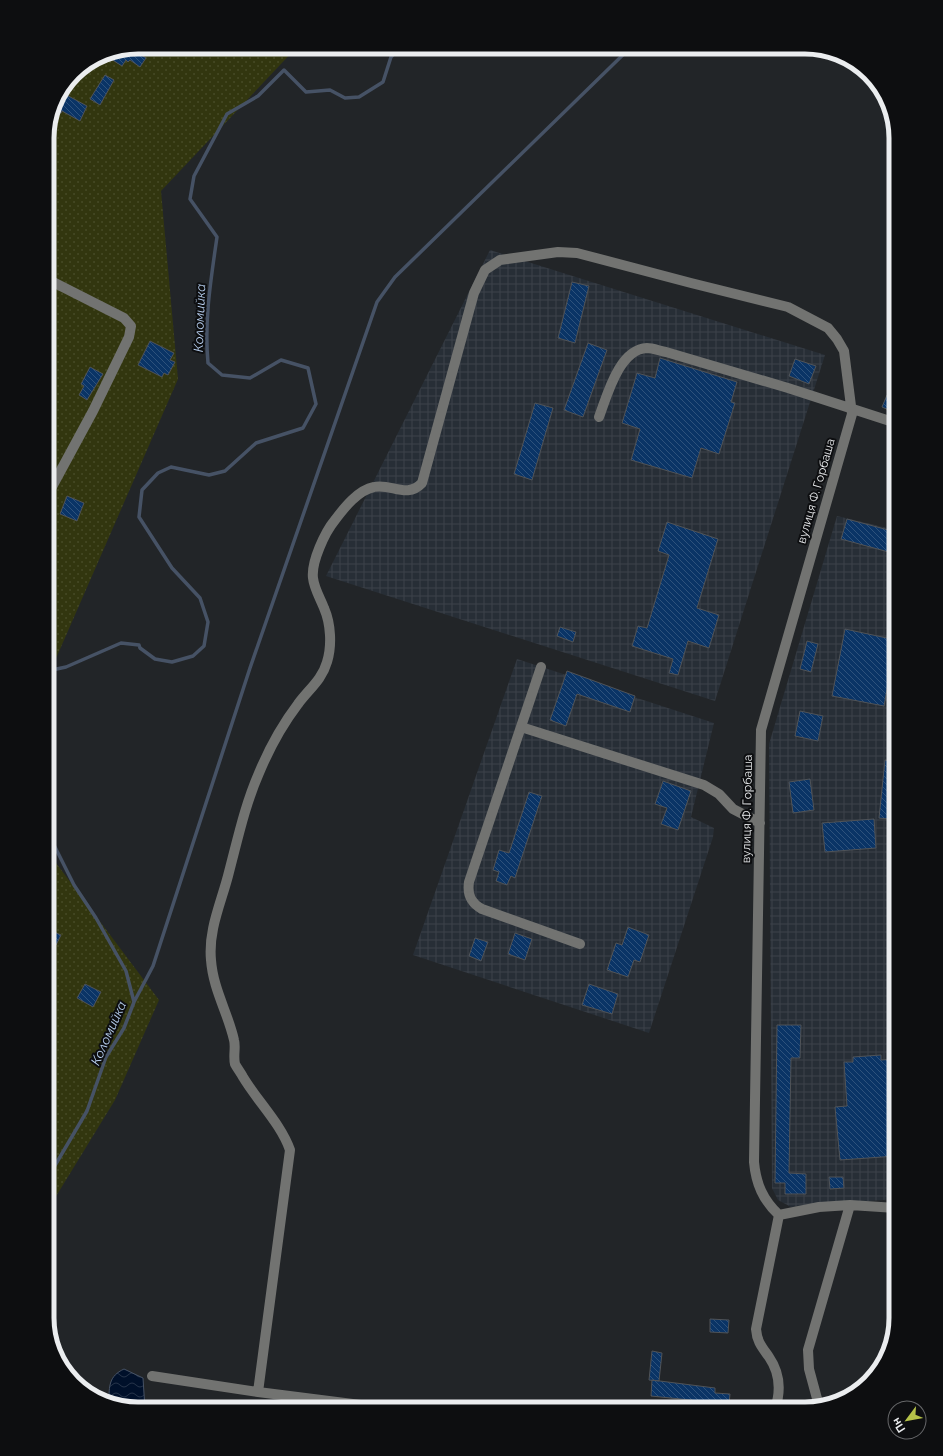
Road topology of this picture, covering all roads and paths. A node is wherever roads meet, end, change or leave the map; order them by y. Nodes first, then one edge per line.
1 (54, 283) edge
2 (852, 409) junction
3 (599, 417) dead end
4 (889, 421) edge
5 (54, 482) edge
6 (541, 667) dead end
7 (521, 727) junction
8 (760, 823) junction
9 (580, 944) dead end
10 (850, 1205) junction
11 (889, 1208) edge
12 (779, 1215) junction
13 (152, 1376) dead end
14 (258, 1392) junction
15 (818, 1401) edge
16 (337, 1402) edge
17 (777, 1402) edge

1 - 5 street
2 - 3 street
2 - 4 street
2 - 8 street, вулиця Ф. Горбаша
2 - 14 street
6 - 7 street
7 - 8 street
7 - 9 street
8 - 12 street, вулиця Ф. Горбаша
10 - 11 street
10 - 12 street
10 - 15 street
12 - 17 street
13 - 14 street
14 - 16 street

